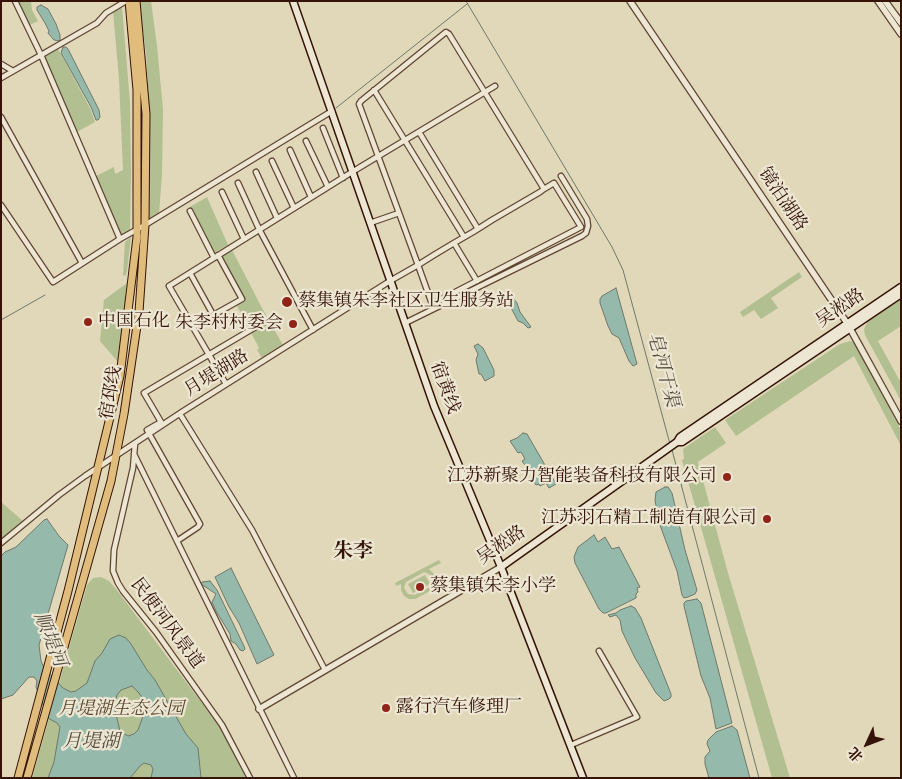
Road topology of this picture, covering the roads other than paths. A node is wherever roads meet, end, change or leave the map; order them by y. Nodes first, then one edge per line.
1 (15, 1) edge
2 (127, 1) edge
3 (136, 1) edge
4 (293, 1) edge
5 (630, 1) edge
6 (878, 1) edge
7 (886, 1) edge
8 (901, 23) edge
9 (901, 34) edge
10 (41, 55) junction
11 (1, 64) edge
12 (13, 71) junction
13 (1, 78) edge
14 (494, 86) dead end
15 (374, 90) junction
16 (485, 92) junction
17 (332, 111) junction
18 (1, 117) edge
19 (323, 128) dead end
20 (418, 132) junction
21 (405, 140) junction
22 (306, 141) dead end
23 (290, 150) dead end
24 (378, 156) junction
25 (272, 161) dead end
26 (256, 172) dead end
27 (352, 172) junction
28 (561, 176) dead end
29 (343, 178) junction
30 (238, 182) dead end
31 (328, 187) junction
32 (544, 189) junction
33 (222, 192) dead end
34 (311, 197) junction
35 (1, 205) edge
36 (294, 208) junction
37 (190, 211) dead end
38 (399, 213) junction
39 (277, 218) junction
40 (370, 223) junction
41 (145, 226) junction
42 (478, 228) junction
43 (259, 229) junction
44 (136, 230) junction
45 (464, 237) junction
46 (120, 239) junction
47 (244, 239) junction
48 (454, 243) junction
49 (216, 256) junction
50 (82, 263) junction
51 (418, 265) junction
52 (190, 273) junction
53 (479, 280) junction
54 (390, 282) junction
55 (484, 285) junction
56 (901, 287) edge
57 (901, 294) edge
58 (211, 311) dead end
59 (264, 322) dead end
60 (405, 323) junction
61 (849, 326) junction
62 (192, 327) junction
63 (313, 330) junction
64 (208, 354) junction
65 (226, 384) junction
66 (180, 414) junction
67 (901, 421) edge
68 (149, 434) junction
69 (135, 444) junction
70 (134, 453) junction
71 (115, 456) junction
72 (98, 467) junction
73 (177, 541) junction
74 (1, 543) edge
75 (501, 567) junction
76 (600, 651) dead end
77 (325, 670) junction
78 (259, 709) junction
79 (570, 745) junction
80 (18, 778) edge
81 (28, 778) edge
82 (250, 778) edge
83 (294, 778) edge
84 (584, 778) edge

1 - 10 street
2 - 10 street
2 - 44 main road, 宿邳线
3 - 41 main road, 宿邳线
4 - 17 main road, 宿黄线
5 - 61 street, 镜泊湖路
6 - 9 street
7 - 8 street
10 - 12 street
10 - 46 street
11 - 12 street
12 - 13 street
14 - 16 street
15 - 16 street
15 - 21 street
15 - 24 street
16 - 20 street
16 - 32 street
17 - 27 main road, 宿黄线
17 - 41 street
18 - 50 street
19 - 29 street
20 - 21 street
20 - 42 street
21 - 24 street
21 - 45 street
22 - 31 street
23 - 34 street
24 - 27 street
24 - 38 street
25 - 36 street
26 - 39 street
27 - 29 street
27 - 40 main road, 宿黄线
28 - 55 street
29 - 31 street
30 - 43 street
31 - 34 street
32 - 42 street, 月堤湖路
32 - 53 street
33 - 47 street
34 - 36 street
35 - 50 street
36 - 39 street
37 - 49 street
38 - 40 street
38 - 51 street
39 - 43 street
40 - 54 main road, 宿黄线
41 - 44 street
41 - 71 main road, 宿邳线
42 - 45 street, 月堤湖路
43 - 47 street
43 - 63 street
44 - 46 street
44 - 72 main road, 宿邳线
45 - 48 street, 月堤湖路
46 - 50 street
47 - 49 street
48 - 51 street, 月堤湖路
48 - 53 street
49 - 52 street
49 - 62 street
51 - 53 street
51 - 54 street, 月堤湖路
52 - 58 street
52 - 62 street
53 - 55 street
54 - 60 main road, 宿黄线
54 - 63 street, 月堤湖路
55 - 60 street
56 - 61 main road, 吴淞路
57 - 61 main road, 吴淞路
59 - 64 street
60 - 75 main road, 宿黄线
61 - 67 street, 镜泊湖路
61 - 75 main road, 吴淞路
62 - 64 street
63 - 65 street, 月堤湖路
64 - 65 street
64 - 68 street
65 - 66 street, 月堤湖路
66 - 68 street, 月堤湖路
66 - 77 street
68 - 69 street, 月堤湖路
68 - 73 street
69 - 70 street, 民便河风景道
69 - 71 street, 月堤湖路
70 - 73 street
70 - 82 street, 民便河风景道
71 - 72 street, 月堤湖路
71 - 81 main road, 宿邳线
72 - 74 street, 月堤湖路
72 - 80 main road, 宿邳线
73 - 78 street
75 - 77 street, 吴淞路
75 - 79 main road, 宿黄线
76 - 79 street
77 - 78 street, 吴淞路
78 - 83 street
79 - 84 main road, 宿黄线

